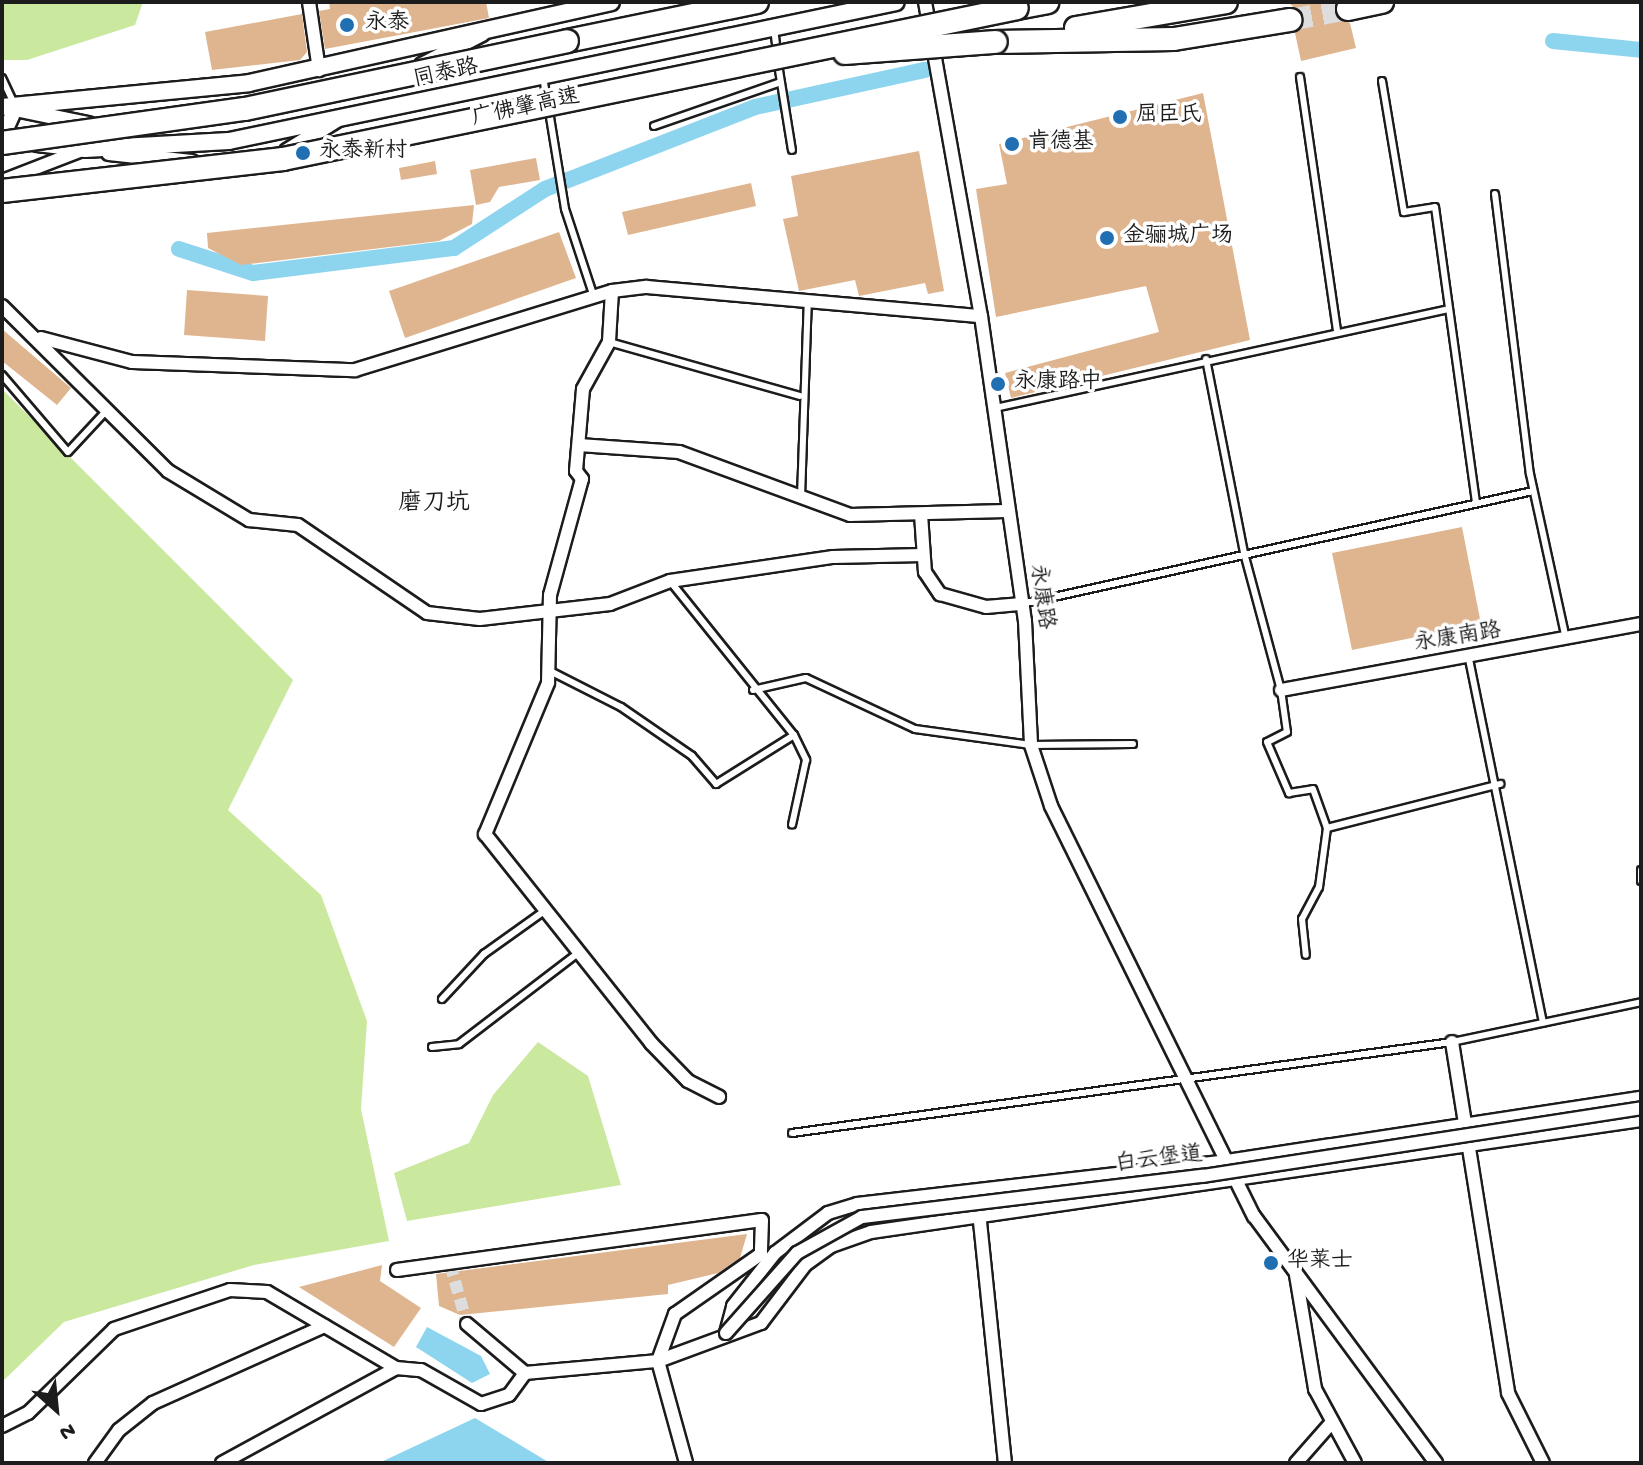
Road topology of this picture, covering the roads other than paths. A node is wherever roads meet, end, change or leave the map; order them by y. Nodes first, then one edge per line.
1 (309, 2) edge
2 (611, 2) edge
3 (704, 2) edge
4 (757, 2) edge
5 (896, 2) edge
6 (925, 2) edge
7 (1047, 2) edge
8 (1226, 2) edge
9 (1382, 2) edge
10 (1348, 9) dead end
11 (1290, 20) tunnel mouth
12 (774, 28) junction
13 (487, 32) junction
14 (567, 41) junction
15 (996, 42) junction
16 (800, 52) junction
17 (319, 70) junction
18 (543, 77) junction
19 (1300, 77) dead end
20 (2, 78) edge
21 (1382, 81) dead end
22 (781, 86) junction
23 (87, 99) junction
24 (9, 108) edge
25 (337, 119) junction
26 (654, 126) dead end
27 (2, 136) edge
28 (2, 143) edge
29 (85, 149) junction
30 (792, 150) dead end
31 (2, 181) edge
32 (2, 191) edge
33 (1495, 194) dead end
34 (612, 291) junction
35 (594, 297) junction
36 (808, 301) junction
37 (2, 306) edge
38 (1445, 310) junction
39 (981, 316) junction
40 (1337, 330) junction
41 (40, 337) junction
42 (609, 342) junction
43 (1206, 359) junction
44 (2, 375) edge
45 (800, 396) junction
46 (992, 409) junction
47 (107, 410) junction
48 (579, 445) junction
49 (1533, 491) junction
50 (802, 501) junction
51 (1476, 502) junction
52 (1006, 511) junction
53 (921, 514) junction
54 (1244, 553) junction
55 (923, 555) junction
56 (670, 581) junction
57 (1022, 604) junction
58 (548, 610) junction
59 (1641, 624) edge
60 (1566, 639) junction
61 (1469, 659) junction
62 (548, 670) junction
63 (753, 690) junction
64 (1281, 690) junction
65 (794, 735) junction
66 (1133, 744) dead end
67 (1031, 745) junction
68 (1500, 784) junction
69 (792, 825) dead end
70 (1327, 828) junction
71 (1641, 870) edge
72 (1641, 881) edge
73 (547, 909) junction
74 (581, 951) junction
75 (1306, 955) dead end
76 (442, 999) dead end
77 (1641, 1002) edge
78 (1543, 1023) junction
79 (1452, 1042) junction
80 (432, 1047) dead end
81 (1188, 1080) junction
82 (719, 1097) dead end
83 (1641, 1098) edge
84 (1641, 1108) edge
85 (1641, 1120) edge
86 (1465, 1125) junction
87 (792, 1133) dead end
88 (1467, 1147) junction
89 (1227, 1161) junction
90 (1237, 1184) junction
91 (976, 1190) junction
92 (979, 1217) junction
93 (397, 1270) dead end
94 (1295, 1272) junction
95 (467, 1324) tunnel mouth
96 (324, 1326) junction
97 (726, 1333) junction
98 (658, 1361) junction
99 (396, 1368) junction
100 (525, 1373) junction
101 (1332, 1422) junction
102 (2, 1426) edge
103 (95, 1463) edge
104 (222, 1463) edge
105 (686, 1463) edge
106 (1005, 1463) edge
107 (1296, 1463) edge
108 (1355, 1463) edge
109 (1436, 1463) edge
110 (1543, 1463) edge

1 - 17 street
2 - 13 main road, 同泰路
3 - 14 highway
4 - 14 highway
5 - 12 main road, 同泰路
6 - 39 street, 永康路
7 - 16 highway, 广佛肇高速, bridge
8 - 15 highway
9 - 10 highway
11 - 15 highway
12 - 18 main road, 同泰路
12 - 22 lane
13 - 17 main road, 同泰路
13 - 24 street
14 - 28 highway, bridge
15 - 16 highway, bridge
16 - 32 highway, 广佛肇高速, bridge
17 - 23 main road, 同泰路
18 - 25 main road, 同泰路
18 - 35 lane
19 - 40 lane
20 - 24 lane
21 - 38 lane
22 - 26 lane
22 - 30 lane
23 - 24 main road, 同泰路
23 - 29 main road
24 - 27 street
25 - 29 main road, 同泰路
25 - 29 street
27 - 29 main road, 同泰路
29 - 31 street
33 - 49 lane
34 - 35 street
34 - 36 street
34 - 42 street
35 - 41 street
36 - 39 street
36 - 45 lane
37 - 41 street
38 - 40 lane
38 - 51 lane
39 - 46 street, 永康路
40 - 43 lane
41 - 47 street
42 - 45 lane
42 - 48 street
43 - 46 lane
43 - 54 lane
44 - 47 lane
45 - 50 lane
46 - 52 street, 永康路
47 - 58 street
48 - 50 street
48 - 58 street
49 - 51 lane
49 - 60 lane
50 - 53 street
51 - 54 lane
52 - 53 street
52 - 57 street, 永康路
53 - 55 street
54 - 57 lane
54 - 64 lane
55 - 56 street
55 - 57 street
56 - 58 street
56 - 63 lane
57 - 67 street, 永康路
58 - 62 street
59 - 60 street, 永康南路
60 - 61 street, 永康南路
61 - 64 street, 永康南路
61 - 68 lane
62 - 65 lane
62 - 73 street
63 - 65 lane
63 - 67 lane
64 - 70 lane
65 - 69 lane
66 - 67 lane
67 - 81 street, 永康路
68 - 70 lane
68 - 78 lane
70 - 75 lane
71 - 72 lane
73 - 74 street
73 - 76 lane
74 - 80 lane
74 - 82 street
77 - 78 lane
78 - 79 lane
79 - 81 lane
79 - 86 street
81 - 87 lane
81 - 89 street, 永康路
83 - 86 street
84 - 97 street, 白云堡道, bridge
85 - 88 street
86 - 88 street
86 - 89 street
88 - 90 street
88 - 110 street
89 - 90 street, 永康路
89 - 91 street
90 - 92 street
90 - 94 street, 永康路
91 - 92 street
91 - 97 street
92 - 97 street
92 - 106 street
93 - 98 street
94 - 101 street
94 - 109 street, 永康路
95 - 100 street
96 - 99 street
96 - 102 street
96 - 103 street
97 - 98 street
98 - 100 street
98 - 105 street
99 - 100 street
99 - 104 street
101 - 107 street
101 - 108 street

